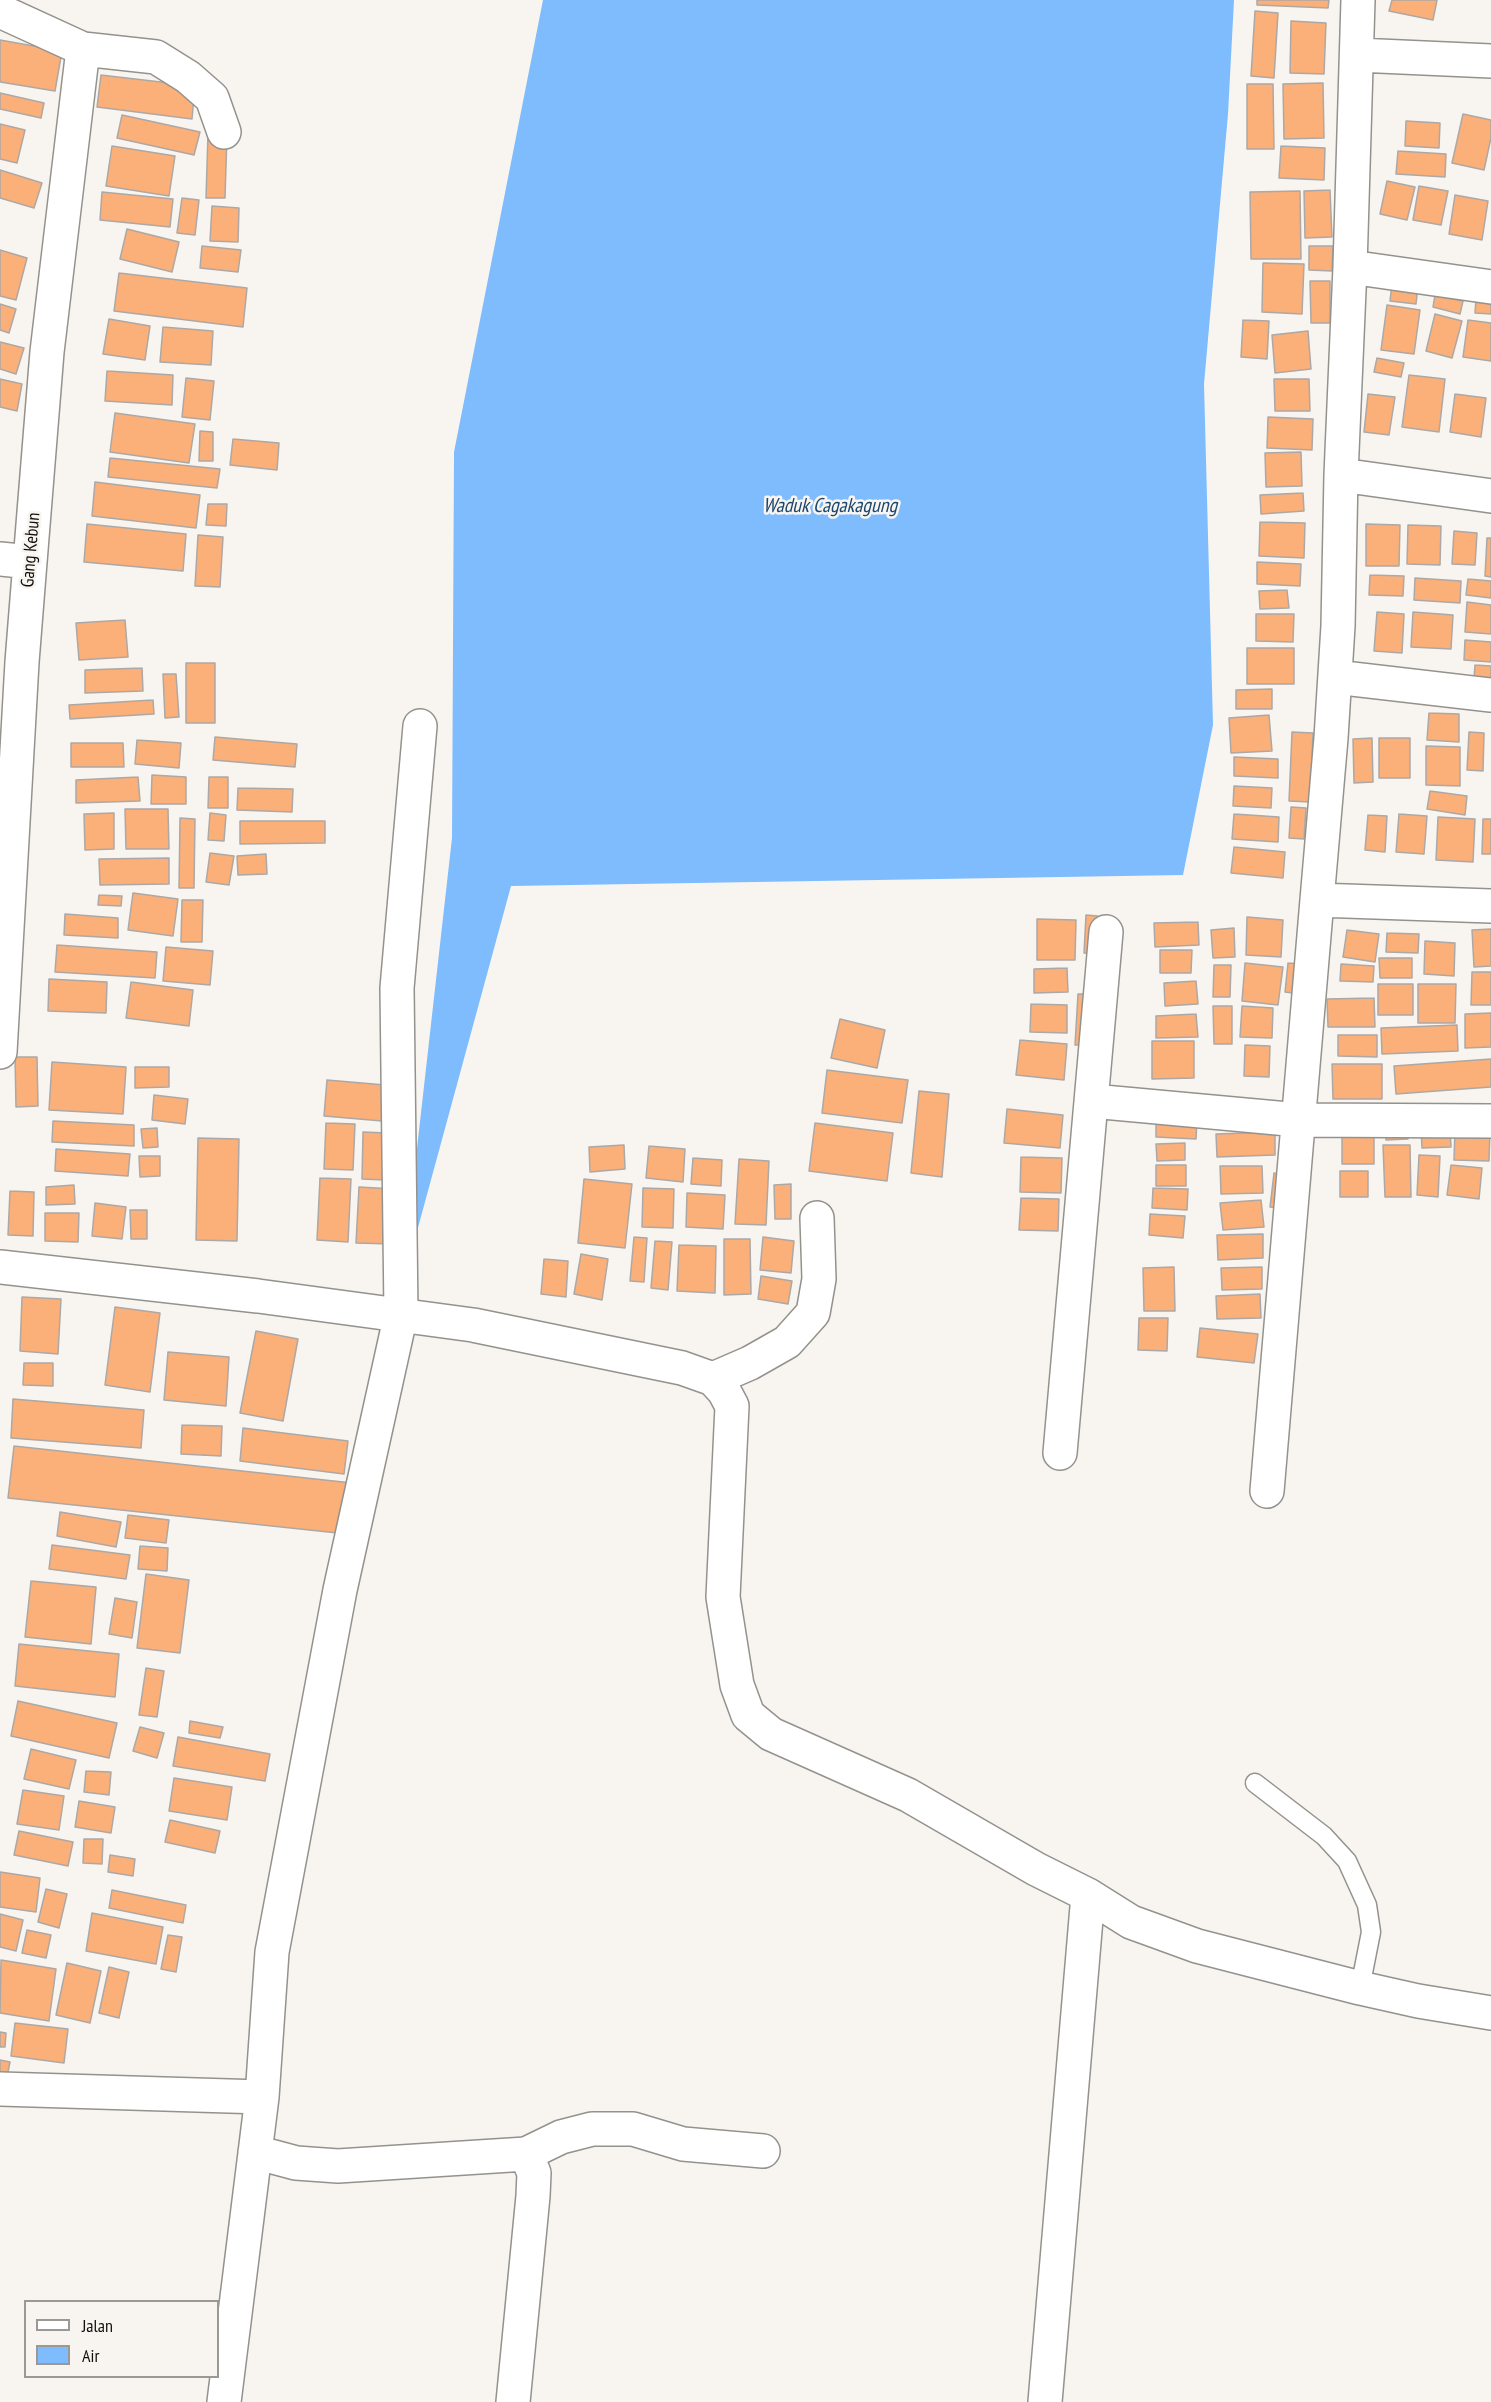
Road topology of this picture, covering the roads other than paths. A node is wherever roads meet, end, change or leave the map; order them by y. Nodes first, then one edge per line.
1 (1358, 0) edge
2 (0, 11) edge
3 (83, 49) junction
4 (1357, 56) junction
5 (1491, 61) edge
6 (224, 132) dead end
7 (1350, 267) junction
8 (1491, 287) edge
9 (1341, 475) junction
10 (1491, 496) edge
11 (15, 561) edge
12 (1335, 677) junction
13 (1491, 695) edge
14 (420, 726) dead end
15 (1317, 900) junction
16 (1491, 906) edge
17 (1106, 932) dead end
18 (0, 1052) edge
19 (1092, 1101) junction
20 (1299, 1120) junction
21 (1491, 1121) edge
22 (817, 1218) dead end
23 (0, 1267) edge
24 (401, 1314) junction
25 (713, 1379) junction
26 (1060, 1452) dead end
27 (1267, 1491) dead end
28 (1255, 1783) dead end
29 (1088, 1895) junction
30 (1360, 1988) junction
31 (1491, 2013) edge
32 (0, 2089) edge
33 (262, 2097) junction
34 (764, 2151) dead end
35 (255, 2152) junction
36 (526, 2154) junction
37 (224, 2402) edge
38 (513, 2402) edge
39 (1045, 2402) edge

1 - 4 street
2 - 3 street
3 - 6 street
3 - 11 street, Gang Kebun
4 - 5 street
4 - 7 street
7 - 8 street
7 - 9 street
9 - 10 street
9 - 12 street
11 - 18 street, Gang Kebun
12 - 13 street
12 - 15 street
14 - 24 street
15 - 16 street
15 - 20 street
17 - 19 street
19 - 20 street
19 - 26 street
20 - 21 street
20 - 27 street
22 - 25 street
23 - 24 street
24 - 25 street
24 - 33 street
25 - 29 street
28 - 30 lane
29 - 30 street
29 - 39 street
30 - 31 street
32 - 33 street
33 - 35 street
34 - 36 street
35 - 36 street
35 - 37 street
36 - 38 street

